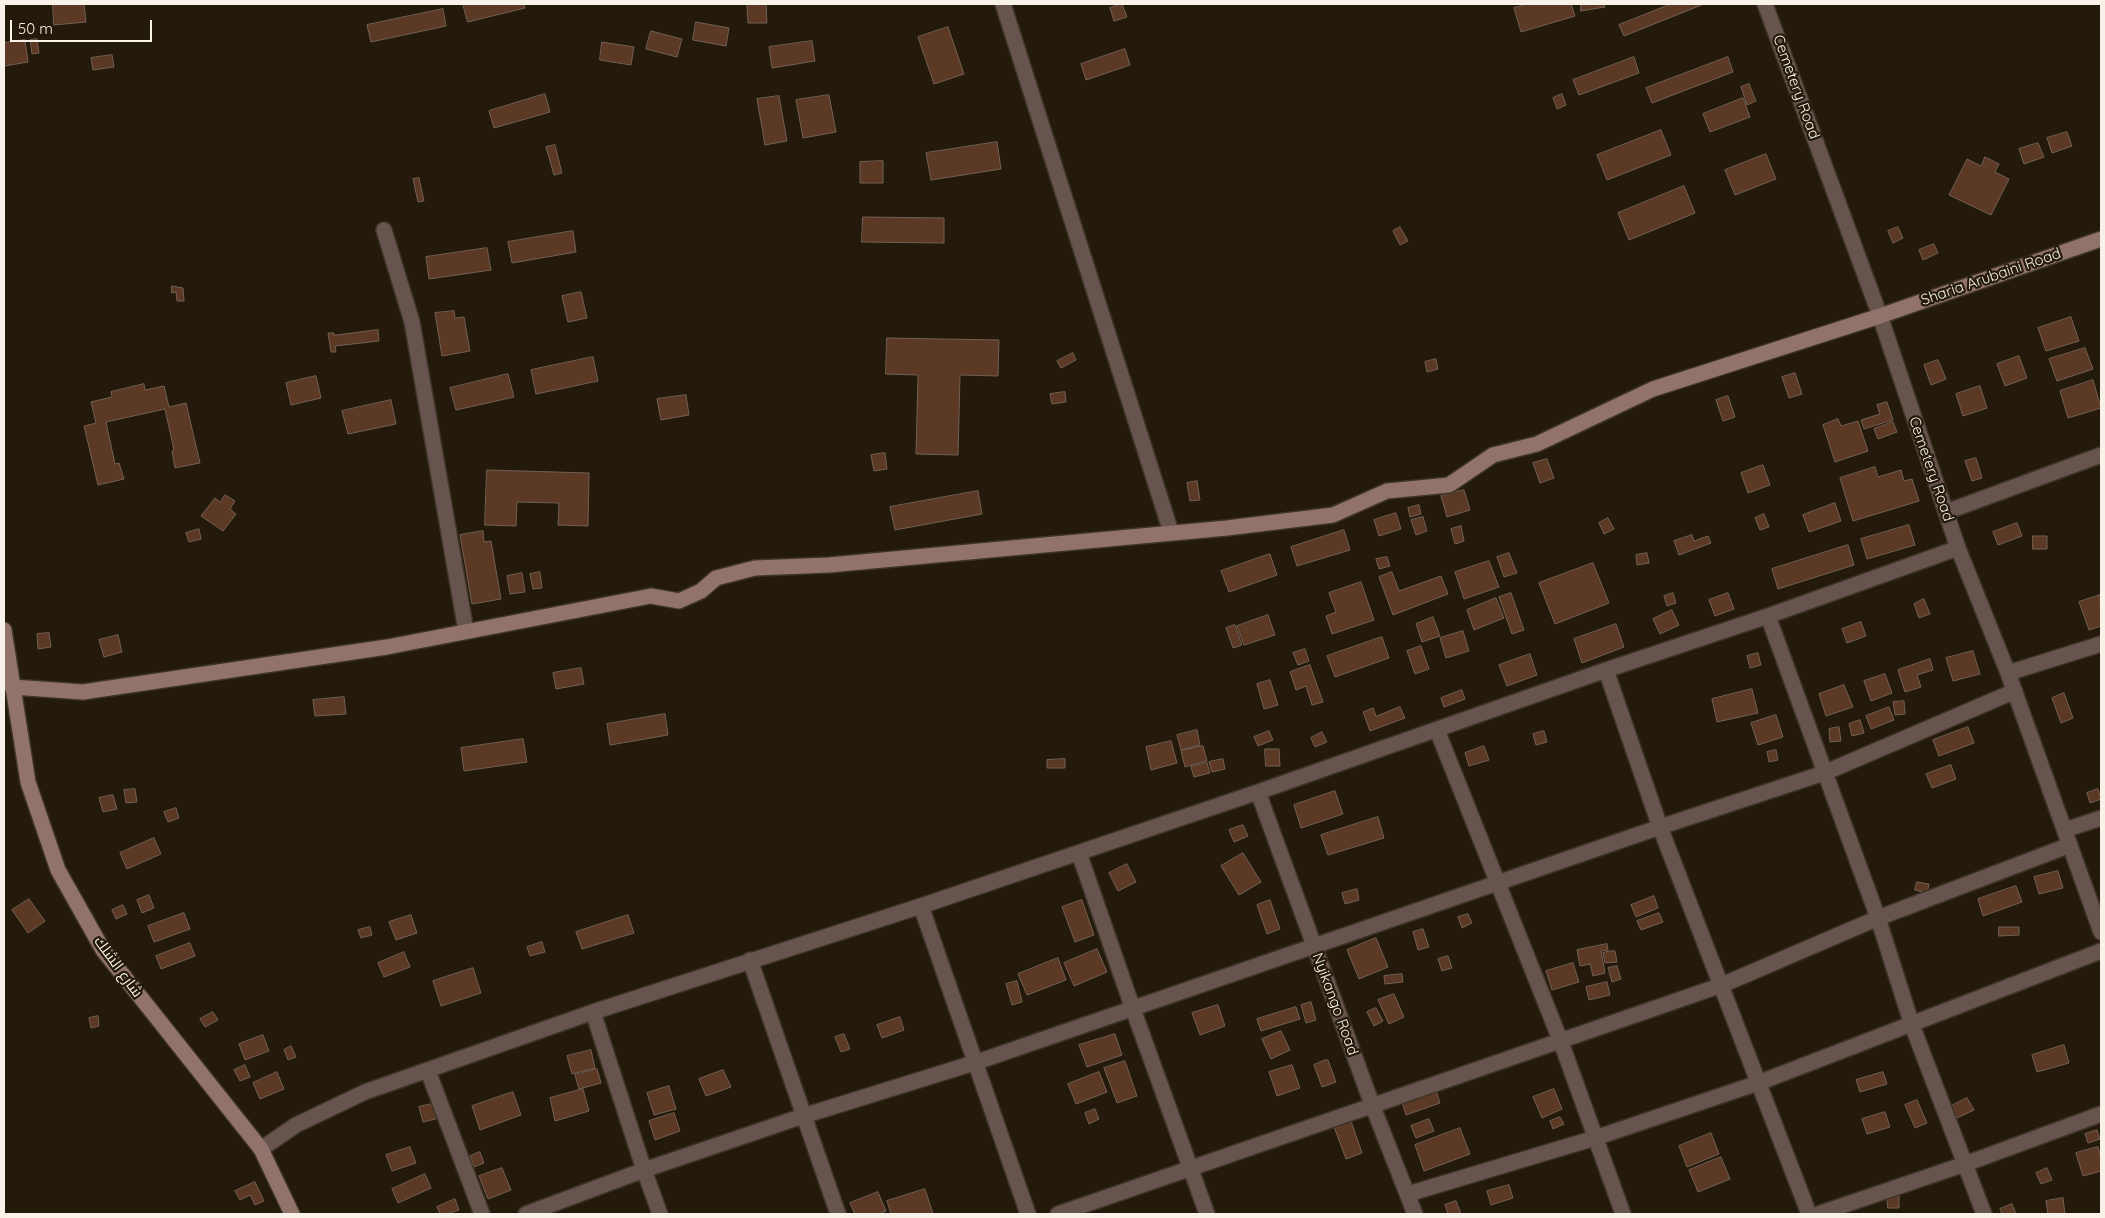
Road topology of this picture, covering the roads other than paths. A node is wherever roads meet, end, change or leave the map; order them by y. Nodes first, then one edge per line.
1 (1003, 4) edge
2 (1765, 4) edge
3 (384, 230) dead end
4 (2101, 239) edge
5 (1880, 316) junction
6 (2101, 455) edge
7 (1946, 512) junction
8 (1171, 532) junction
9 (1958, 548) junction
10 (1768, 616) junction
11 (4, 630) edge
12 (466, 631) junction
13 (2101, 644) edge
14 (1606, 670) junction
15 (2008, 673) junction
16 (12, 687) junction
17 (2015, 691) junction
18 (1437, 730) junction
19 (1824, 773) junction
20 (1258, 792) junction
21 (2101, 818) edge
22 (1660, 827) junction
23 (2065, 830) junction
24 (2070, 845) junction
25 (1079, 852) junction
26 (1498, 883) junction
27 (921, 906) junction
28 (1878, 918) junction
29 (2101, 932) edge
30 (1314, 947) junction
31 (2101, 950) edge
32 (750, 960) junction
33 (1722, 986) junction
34 (1133, 1010) junction
35 (593, 1012) junction
36 (1912, 1025) junction
37 (1561, 1042) junction
38 (974, 1063) junction
39 (428, 1071) junction
40 (1758, 1083) junction
41 (1373, 1106) junction
42 (2101, 1114) edge
43 (803, 1116) junction
44 (1595, 1138) junction
45 (261, 1149) junction
46 (1965, 1164) junction
47 (1190, 1169) junction
48 (644, 1170) junction
49 (1408, 1194) junction
50 (292, 1214) edge
51 (482, 1214) edge
52 (526, 1214) edge
53 (660, 1214) edge
54 (838, 1214) edge
55 (1028, 1214) edge
56 (1058, 1214) edge
57 (1207, 1214) edge
58 (1415, 1214) edge
59 (1623, 1214) edge
60 (1809, 1214) edge
61 (1818, 1214) edge
62 (1984, 1214) edge

1 - 8 street
2 - 5 street, Cemetery Road
3 - 12 street
4 - 5 street, Sharia Arubaini Road
5 - 7 street, Cemetery Road
5 - 8 street, Sharia Arubaini Road
6 - 7 street
7 - 9 street, Cemetery Road
8 - 12 street, Sharia Arubaini Road
9 - 10 street
9 - 15 street, Cemetery Road
10 - 14 street
10 - 19 street
11 - 16 street, شارع الشلك
12 - 16 street, Sharia Arubaini Road
13 - 15 street
14 - 18 street
14 - 22 street
15 - 17 street, Cemetery Road
16 - 45 street, شارع الشلك
17 - 19 street
17 - 23 street, Cemetery Road
18 - 20 street
18 - 26 street
19 - 22 street
19 - 28 street
20 - 25 street
20 - 30 street, Nyikango Road
21 - 23 street
22 - 26 street
22 - 33 street
23 - 24 street, Cemetery Road
24 - 28 street
24 - 29 street, Cemetery Road
25 - 27 street
25 - 34 street
26 - 30 street
26 - 37 street
27 - 32 street
27 - 38 street
28 - 33 street
28 - 36 street
30 - 34 street
30 - 41 street, Nyikango Road
31 - 36 street
32 - 35 street
32 - 43 street
33 - 37 street
33 - 40 street
34 - 38 street
34 - 47 street
35 - 39 street
35 - 48 street
36 - 40 street
36 - 46 street
37 - 41 street
37 - 44 street
38 - 43 street
38 - 55 street
39 - 45 street
39 - 51 street
40 - 44 street
40 - 60 street
41 - 47 street
41 - 49 street, Nyikango Road
42 - 46 street
43 - 48 street
43 - 54 street
44 - 49 street
44 - 59 street
45 - 50 street, شارع الشلك
46 - 61 street
46 - 62 street
47 - 56 street
47 - 57 street
48 - 52 street
48 - 53 street
49 - 58 street, Nyikango Road

